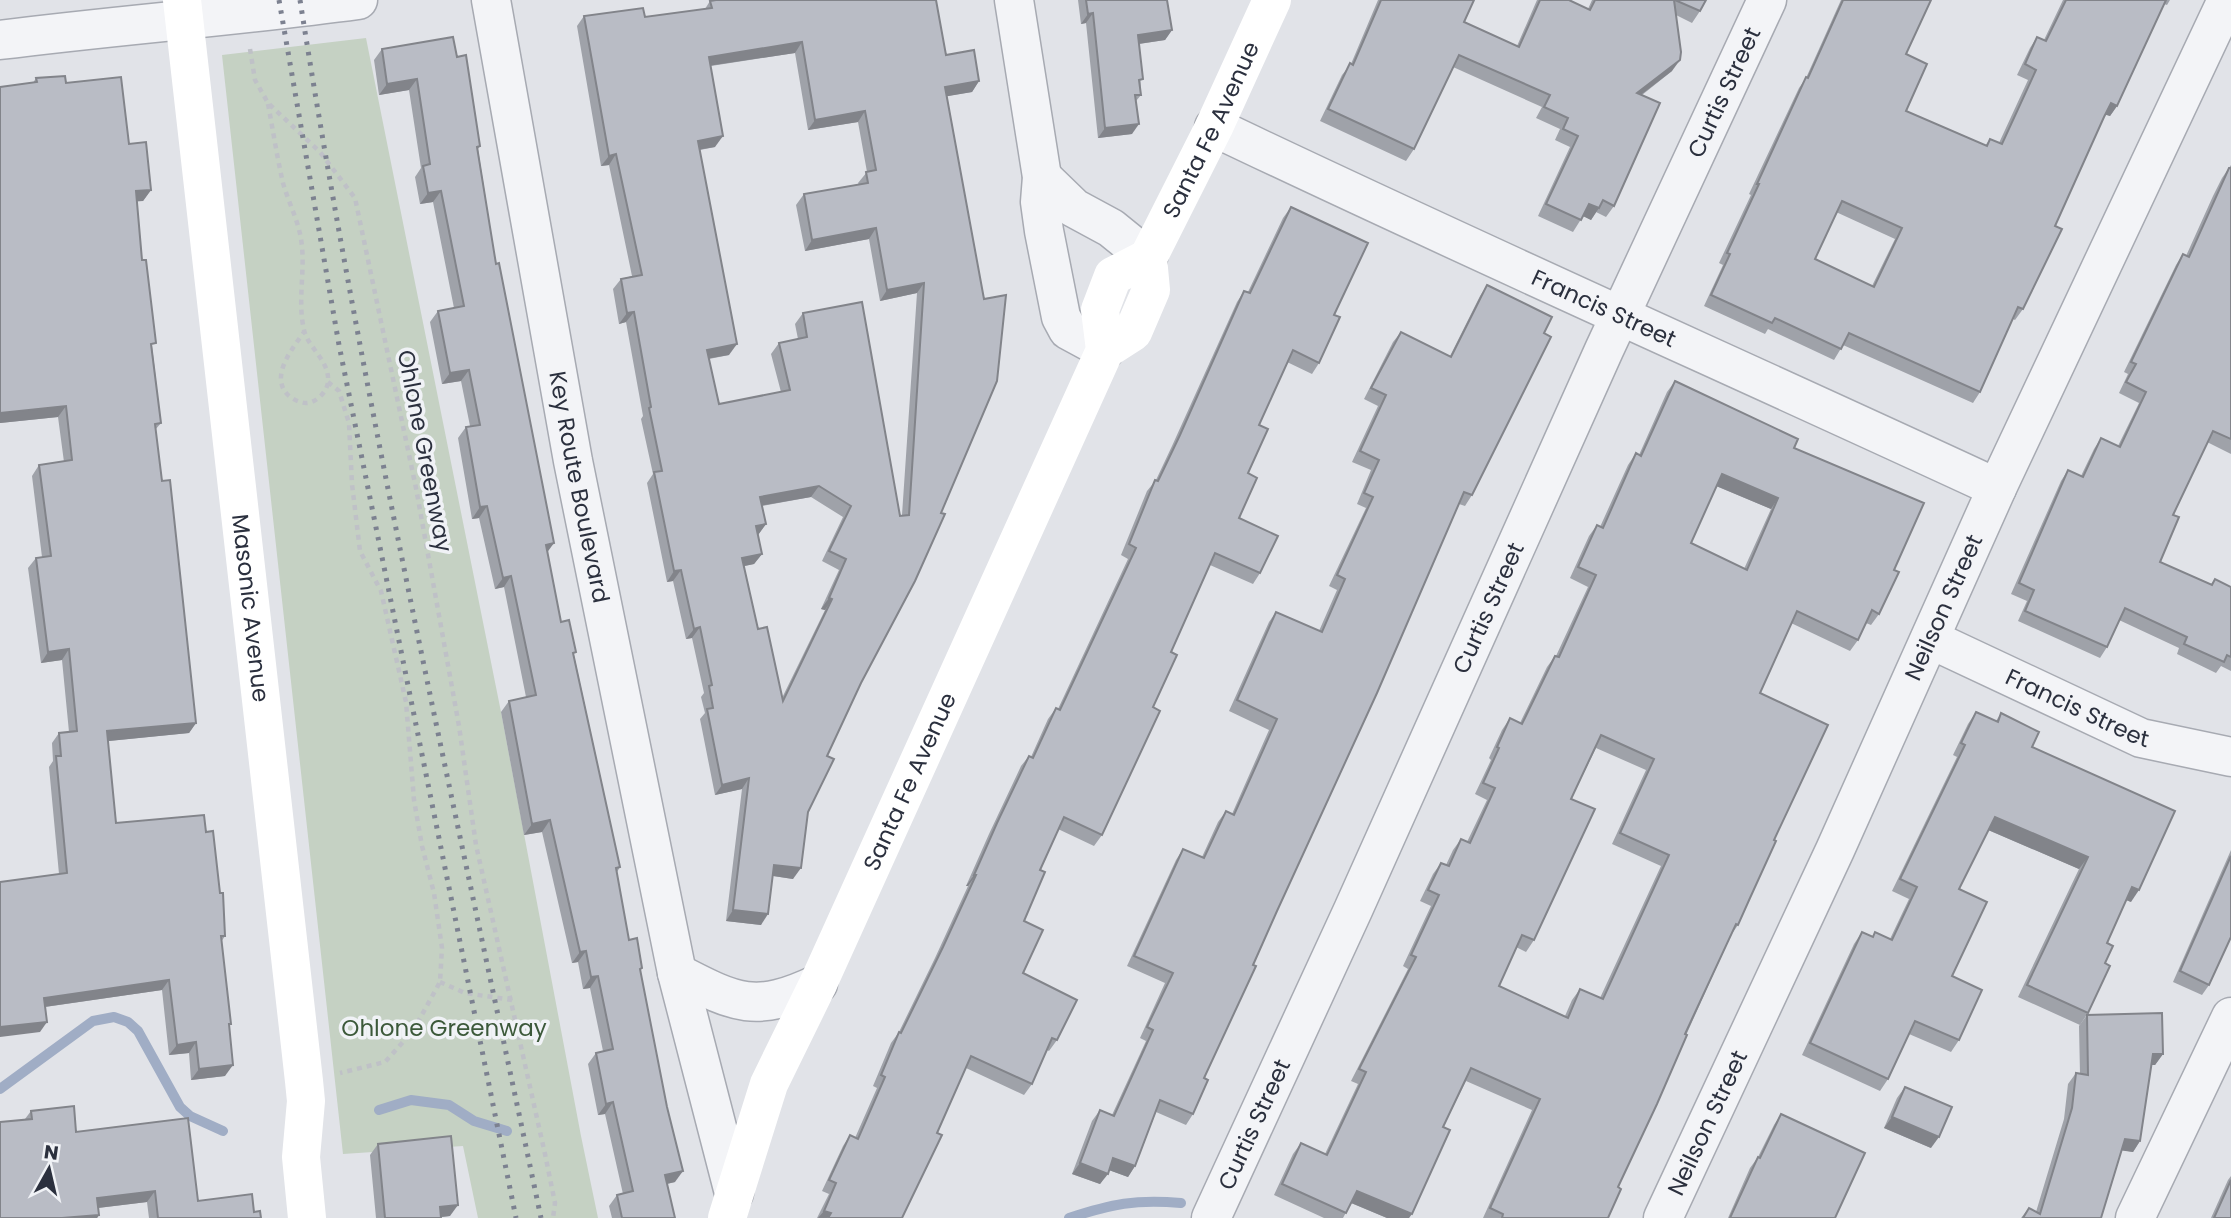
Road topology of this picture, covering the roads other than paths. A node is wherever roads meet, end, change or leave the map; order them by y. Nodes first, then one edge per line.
1 (358, 0) edge
2 (491, 0) edge
3 (1014, 0) edge
4 (1272, 0) edge
5 (1767, 0) edge
6 (2227, 0) edge
7 (183, 10) edge
8 (0, 40) edge
9 (1214, 127) junction
10 (1042, 177) junction
11 (1148, 258) junction
12 (1620, 315) junction
13 (1105, 350) junction
14 (1997, 488) junction
15 (1930, 639) junction
16 (2231, 757) edge
17 (677, 973) junction
18 (818, 985) junction
19 (2231, 1017) edge
20 (730, 1205) edge
21 (307, 1218) edge
22 (1211, 1218) edge
23 (1663, 1218) edge
24 (2135, 1218) edge

1 - 7 street
2 - 17 street, Key Route Boulevard
3 - 10 street
4 - 9 street, Santa Fe Avenue
5 - 12 street, Curtis Street
6 - 14 street, Neilson Street
7 - 8 street
7 - 21 street, Masonic Avenue
9 - 11 street, Santa Fe Avenue
9 - 12 street, Francis Street
10 - 11 street
10 - 13 street
11 - 13 street, Santa Fe Avenue
12 - 14 street, Francis Street
12 - 22 street, Curtis Street
13 - 18 street, Santa Fe Avenue
14 - 15 street, Neilson Street
15 - 16 street, Francis Street
15 - 23 street, Neilson Street
17 - 18 street
17 - 20 street, Key Route Boulevard
18 - 20 street, Santa Fe Avenue
19 - 24 street

